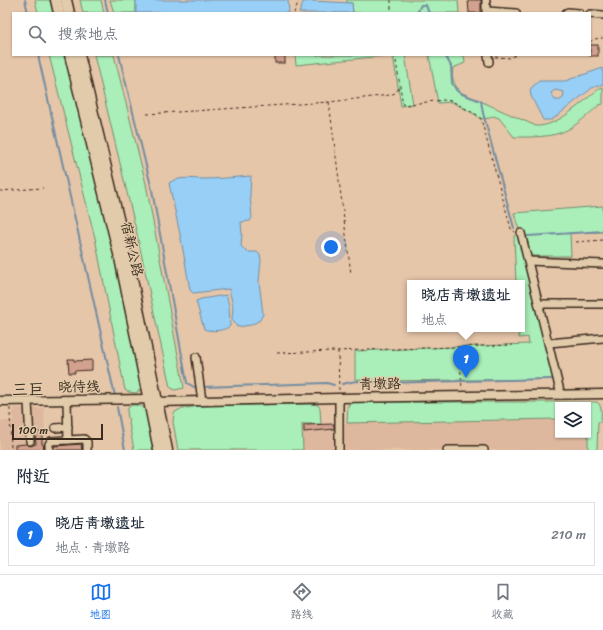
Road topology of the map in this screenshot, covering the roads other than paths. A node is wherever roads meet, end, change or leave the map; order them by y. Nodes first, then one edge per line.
1 (56, 0) edge
2 (66, 0) edge
3 (486, 0) edge
4 (59, 12) edge
5 (69, 12) edge
6 (487, 12) edge
7 (591, 14) edge
8 (603, 15) edge
9 (70, 56) edge
10 (79, 56) edge
11 (522, 234) road end
12 (528, 261) junction
13 (603, 264) edge
14 (539, 304) junction
15 (603, 304) edge
16 (603, 338) edge
17 (549, 343) junction
18 (196, 357) dead end
19 (561, 394) junction
20 (603, 394) edge
21 (339, 398) junction
22 (0, 401) edge
23 (28, 401) junction
24 (67, 401) junction
25 (153, 401) junction
26 (202, 401) junction
27 (68, 427) junction
28 (55, 428) dead end
29 (68, 440) junction
30 (30, 441) dead end
31 (49, 450) edge
32 (87, 450) edge
33 (159, 450) edge
34 (167, 450) edge
35 (339, 450) edge
36 (447, 450) edge
37 (484, 450) edge

1 - 4 highway
2 - 5 highway
3 - 6 lane
7 - 8 lane
9 - 25 highway, 宿新公路
10 - 25 highway, 宿新公路
11 - 12 lane
12 - 13 lane
12 - 14 lane
14 - 15 lane
14 - 17 lane
16 - 17 lane
17 - 19 lane
18 - 26 lane
19 - 20 main road, 青墩路
19 - 21 main road, 青墩路
21 - 26 main road, 青墩路
21 - 35 lane
22 - 23 main road, 晓侍线
23 - 24 main road, 晓侍线
23 - 30 lane
24 - 25 main road, 晓侍线
24 - 27 lane
25 - 26 main road, 青墩路
25 - 33 highway, 宿新公路
25 - 34 highway, 宿新公路
27 - 28 lane
27 - 29 lane
29 - 31 lane
29 - 32 lane
36 - 37 lane

